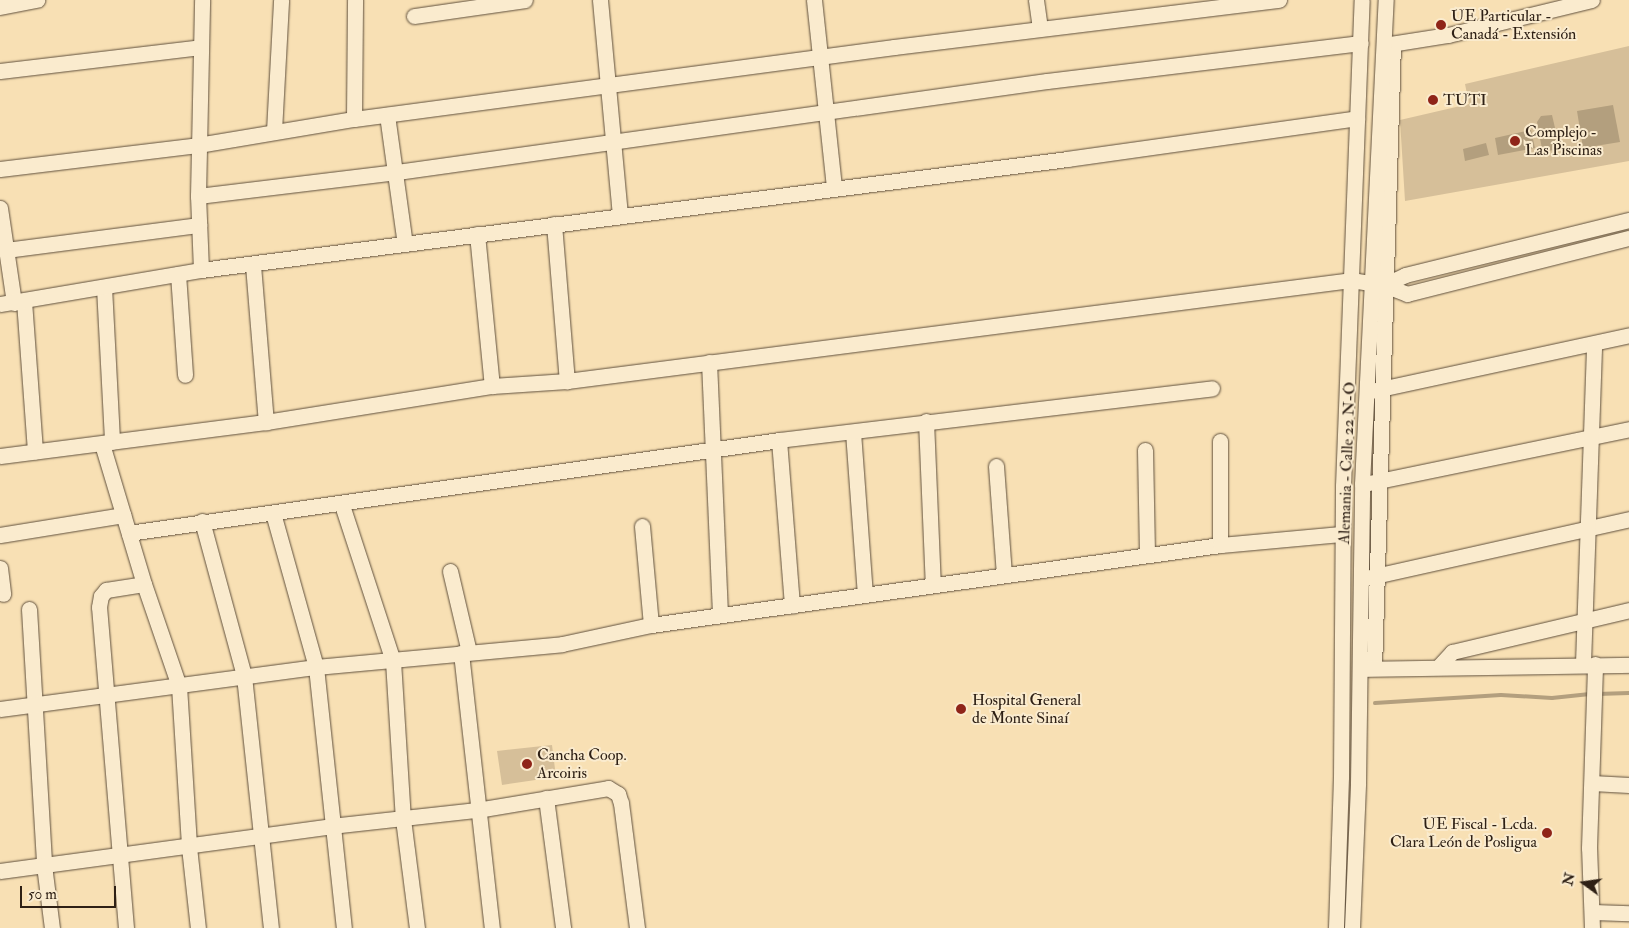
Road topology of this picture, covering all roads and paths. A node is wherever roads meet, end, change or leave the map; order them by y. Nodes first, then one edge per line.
1 (37, 0) edge
2 (202, 0) edge
3 (281, 0) edge
4 (355, 0) edge
5 (525, 0) edge
6 (600, 0) edge
7 (814, 0) edge
8 (1036, 0) edge
9 (1279, 0) edge
10 (1362, 0) edge
11 (1386, 0) edge
12 (1592, 0) edge
13 (0, 7) edge
14 (414, 16) dead end
15 (1040, 28) junction
16 (1361, 43) junction
17 (1388, 45) junction
18 (201, 47) junction
19 (821, 57) junction
20 (0, 71) edge
21 (608, 86) junction
22 (826, 112) junction
23 (387, 115) junction
24 (1357, 118) junction
25 (354, 119) junction
26 (274, 131) junction
27 (613, 141) junction
28 (198, 145) junction
29 (0, 169) edge
30 (397, 172) junction
31 (834, 188) junction
32 (198, 196) junction
33 (0, 208) edge
34 (620, 214) junction
35 (1629, 220) edge
36 (554, 224) junction
37 (199, 225) junction
38 (478, 234) junction
39 (1629, 238) edge
40 (406, 244) junction
41 (6, 250) junction
42 (253, 265) junction
43 (200, 270) junction
44 (178, 274) junction
45 (1351, 280) junction
46 (1378, 285) junction
47 (104, 287) junction
48 (12, 303) edge
49 (1629, 335) edge
50 (1594, 344) junction
51 (709, 362) junction
52 (185, 375) dead end
53 (567, 381) junction
54 (492, 386) junction
55 (1212, 388) dead end
56 (1373, 391) junction
57 (266, 422) junction
58 (926, 422) junction
59 (1629, 429) edge
60 (853, 432) junction
61 (1590, 438) junction
62 (779, 440) junction
63 (1220, 441) dead end
64 (107, 443) junction
65 (713, 449) junction
66 (1145, 450) dead end
67 (35, 452) junction
68 (0, 456) edge
69 (996, 466) dead end
70 (1370, 483) junction
71 (342, 505) junction
72 (273, 513) junction
73 (123, 516) junction
74 (1629, 518) edge
75 (202, 521) junction
76 (642, 526) dead end
77 (1586, 529) junction
78 (129, 533) junction
79 (0, 534) edge
80 (1342, 534) junction
81 (1220, 545) junction
82 (1147, 555) junction
83 (0, 568) edge
84 (450, 572) dead end
85 (1004, 575) junction
86 (1367, 578) junction
87 (144, 584) junction
88 (933, 585) junction
89 (3, 594) dead end
90 (865, 595) junction
91 (792, 605) junction
92 (29, 609) dead end
93 (1629, 610) edge
94 (720, 615) junction
95 (1586, 620) junction
96 (651, 625) junction
97 (465, 653) junction
98 (393, 660) junction
99 (1589, 664) junction
100 (1440, 665) junction
101 (1629, 665) edge
102 (316, 667) junction
103 (1367, 668) junction
104 (244, 676) junction
105 (179, 686) junction
106 (108, 695) junction
107 (36, 705) junction
108 (0, 709) edge
109 (1592, 783) junction
110 (1629, 785) edge
111 (546, 798) junction
112 (477, 810) junction
113 (403, 819) junction
114 (331, 826) junction
115 (259, 838) junction
116 (189, 847) junction
117 (118, 855) junction
118 (44, 865) junction
119 (0, 871) edge
120 (1593, 912) junction
121 (1629, 913) edge
122 (52, 928) edge
123 (126, 928) edge
124 (198, 928) edge
125 (271, 928) edge
126 (344, 928) edge
127 (416, 928) edge
128 (492, 928) edge
129 (563, 928) edge
130 (637, 928) edge
131 (1336, 928) edge
132 (1352, 928) edge
133 (1592, 928) edge

1 - 13 street
2 - 18 street
3 - 26 street
4 - 25 street
5 - 14 street
6 - 21 street
7 - 19 street
8 - 15 street
9 - 15 street
10 - 16 street, Alemania - Calle 22 N-O
11 - 17 street, Alemania - Calle 22 N-O
12 - 17 street
15 - 19 street
16 - 22 street
16 - 24 street, Alemania - Calle 22 N-O
17 - 46 street, Alemania - Calle 22 N-O
18 - 20 street
18 - 28 street
19 - 21 street
19 - 22 street
21 - 23 street
21 - 27 street
22 - 27 street
22 - 31 street
23 - 25 street
23 - 30 street
24 - 31 street
24 - 45 street, Alemania - Calle 22 N-O
25 - 26 street
26 - 28 street
27 - 30 street
27 - 34 street
28 - 29 street
28 - 32 street
30 - 32 street
30 - 40 street
31 - 34 street
32 - 37 street
33 - 41 street
34 - 36 street
35 - 46 street
36 - 38 street
36 - 53 street
37 - 41 street
37 - 43 street
38 - 40 street
38 - 54 street
39 - 46 street
40 - 42 street
41 - 48 street
42 - 43 street
42 - 57 street
43 - 44 street
44 - 47 street
44 - 52 street
45 - 46 street
45 - 51 street
45 - 80 street, Alemania - Calle 22 N-O
46 - 56 street, Alemania - Calle 22 N-O
47 - 48 street
47 - 64 street
48 - 67 street
49 - 50 street
50 - 56 street
50 - 61 street
51 - 53 street
51 - 65 street
53 - 54 street
54 - 57 street
55 - 58 street
56 - 70 street, Alemania - Calle 22 N-O
57 - 64 street
58 - 60 street
58 - 88 street
59 - 61 street
60 - 62 street
60 - 90 street
61 - 70 street
61 - 77 street
62 - 65 street
62 - 91 street
63 - 81 street
64 - 67 street
64 - 73 street
65 - 71 street
65 - 94 street
66 - 82 street
67 - 68 street
69 - 85 street
70 - 86 street, Alemania - Calle 22 N-O
71 - 72 street
71 - 98 street
72 - 75 street
72 - 102 street
73 - 78 street
73 - 79 street
74 - 77 street
75 - 78 street
75 - 104 street
76 - 96 street
77 - 86 street
77 - 95 street
78 - 87 street
80 - 81 street
80 - 131 street, Alemania - Calle 22 N-O
81 - 82 street
82 - 85 street
83 - 89 street
84 - 97 street
85 - 88 street
86 - 103 street, Alemania - Calle 22 N-O
87 - 105 street
87 - 106 street
88 - 90 street
90 - 91 street
91 - 94 street
92 - 107 street
93 - 95 street
94 - 96 street
95 - 99 street
95 - 100 street
96 - 97 street
97 - 98 street
97 - 112 street
98 - 102 street
98 - 113 street
99 - 100 street
99 - 101 street
99 - 109 street
100 - 103 street
102 - 104 street
102 - 114 street
103 - 132 street, Alemania - Calle 22 N-O
104 - 105 street
104 - 115 street
105 - 106 street
105 - 116 street
106 - 107 street
106 - 117 street
107 - 108 street
107 - 118 street
109 - 110 street
109 - 120 street
111 - 112 street
111 - 129 street
111 - 130 street
112 - 113 street
112 - 128 street
113 - 114 street
113 - 127 street
114 - 115 street
114 - 126 street
115 - 116 street
115 - 125 street
116 - 117 street
116 - 124 street
117 - 118 street
117 - 123 street
118 - 119 street
118 - 122 street
120 - 121 street
120 - 133 street

